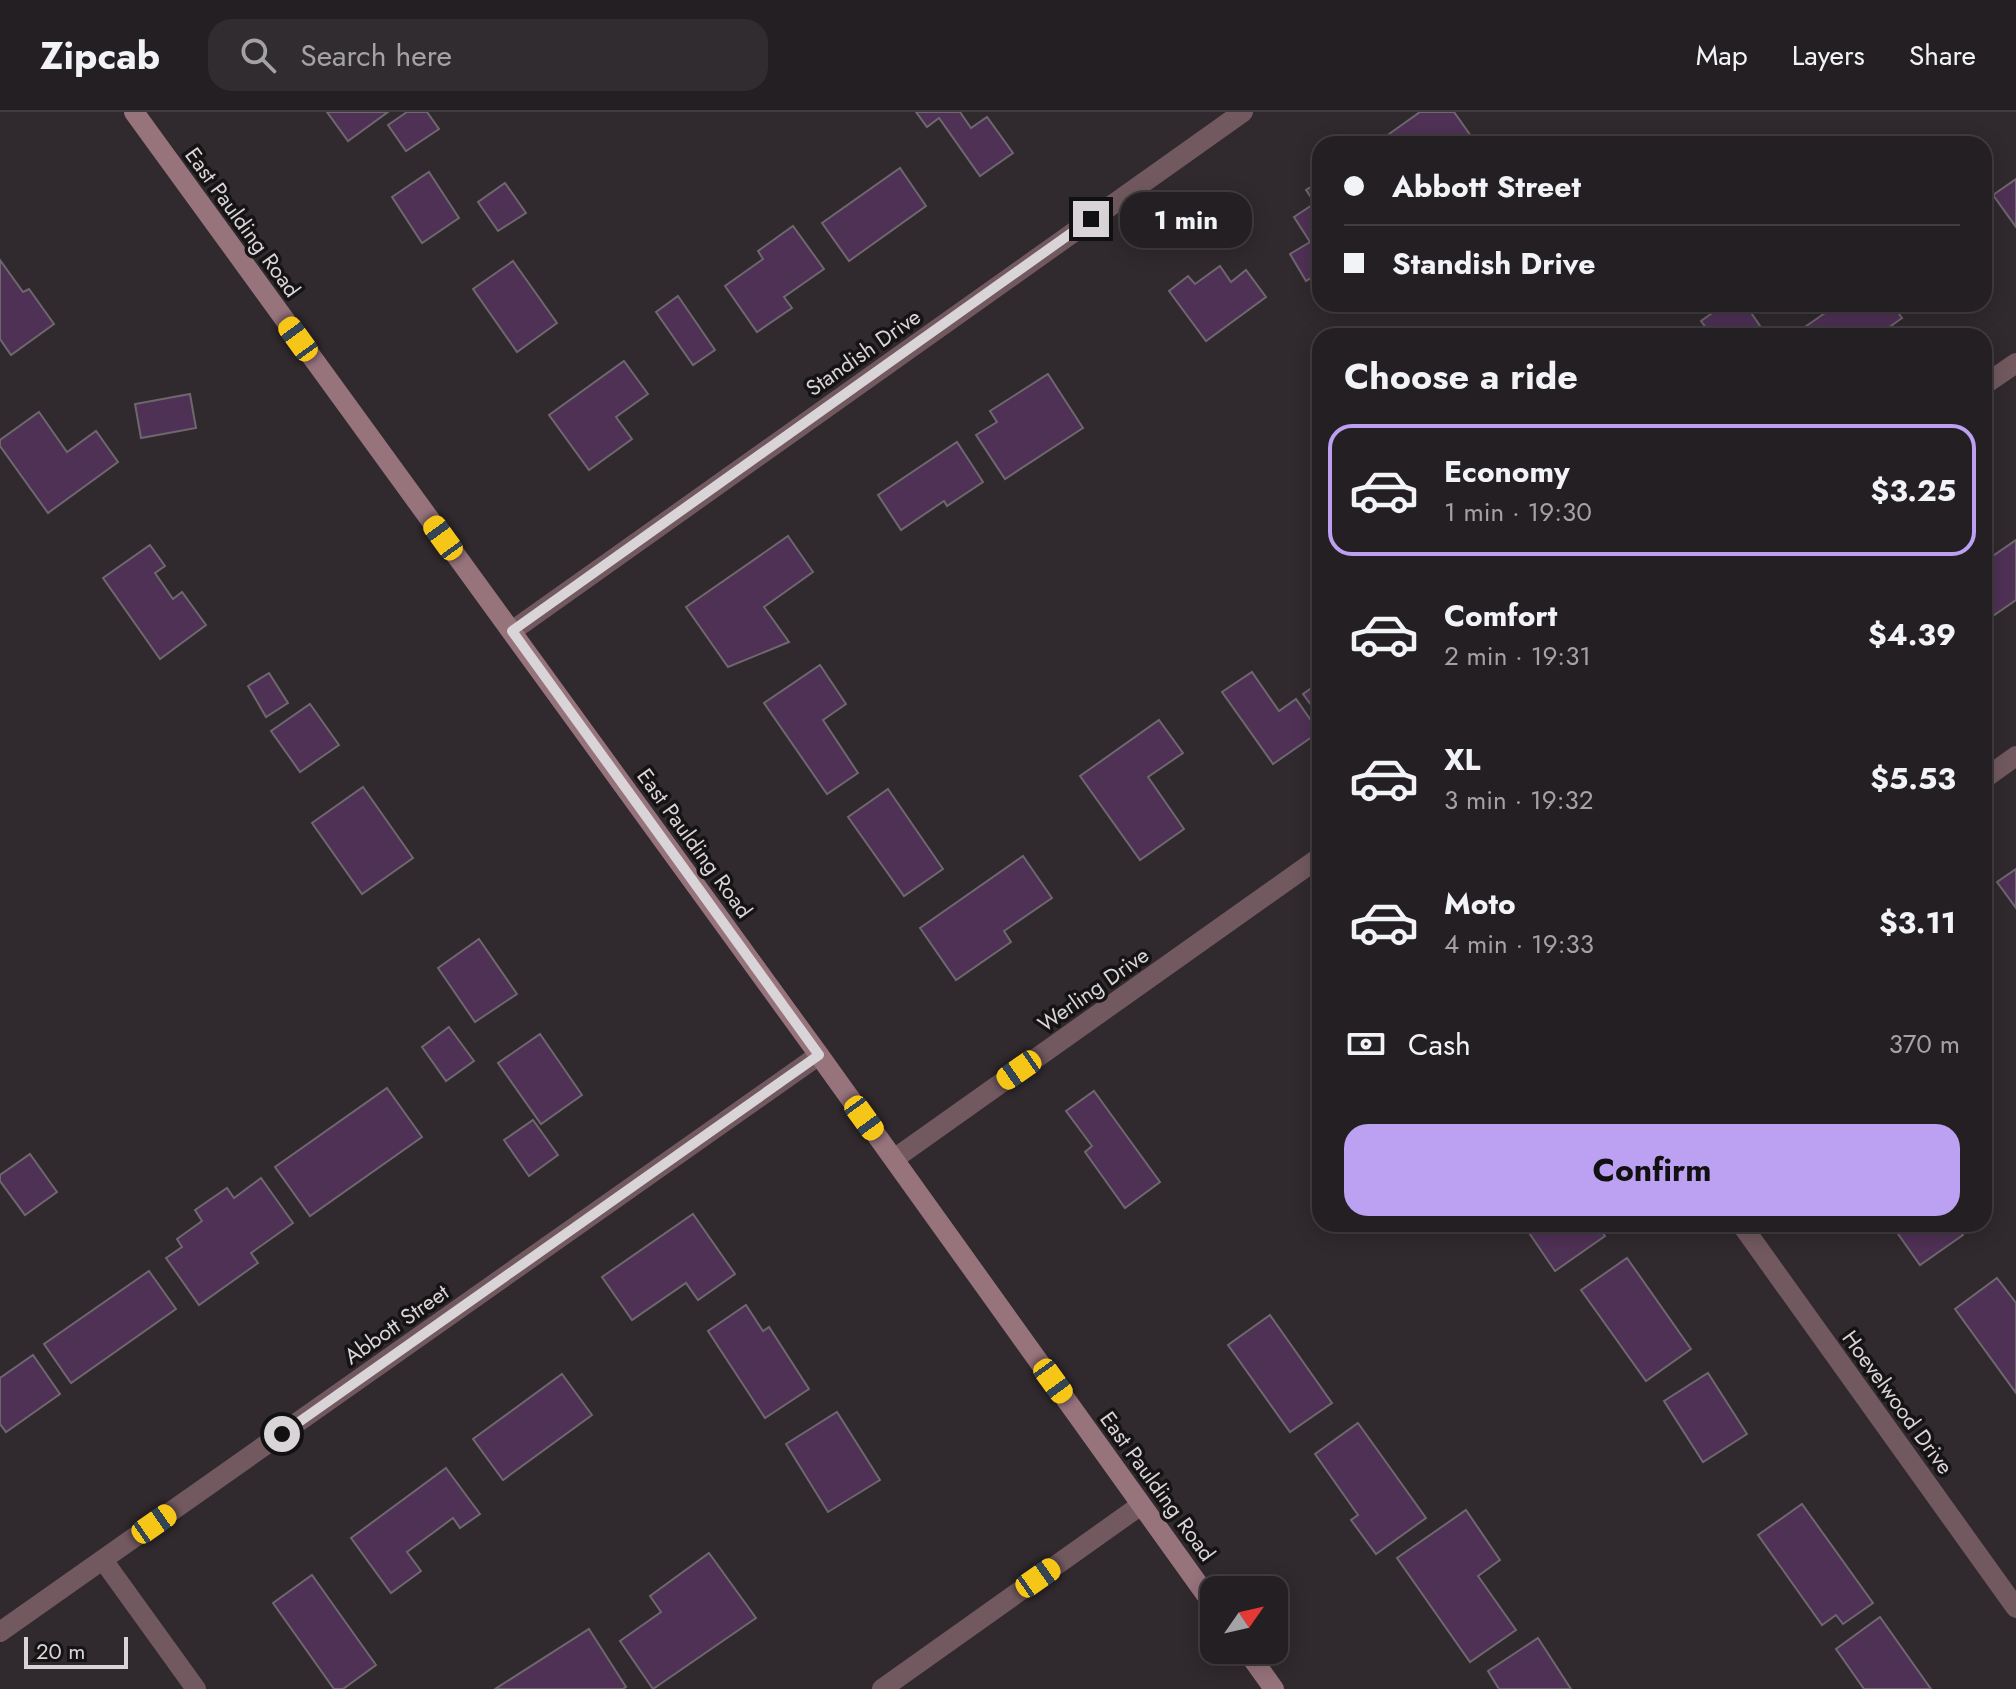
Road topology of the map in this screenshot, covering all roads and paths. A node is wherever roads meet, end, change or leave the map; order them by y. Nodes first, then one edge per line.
1 (134, 112) edge
2 (1243, 112) edge
3 (2016, 363) edge
4 (1992, 380) edge
5 (512, 631) junction
6 (2016, 756) edge
7 (1992, 773) edge
8 (1312, 863) edge
9 (819, 1055) junction
10 (894, 1159) junction
11 (1747, 1232) edge
12 (1141, 1505) junction
13 (103, 1560) junction
14 (1200, 1587) edge
15 (2016, 1608) edge
16 (0, 1632) edge
17 (1256, 1664) edge
18 (196, 1689) edge
19 (882, 1689) edge
20 (1274, 1689) edge

1 - 5 main road, East Paulding Road
2 - 5 street, Standish Drive
3 - 4 street
5 - 9 main road, East Paulding Road
6 - 7 street
8 - 10 street, Werling Drive
9 - 10 main road, East Paulding Road
9 - 13 street, Abbott Street
10 - 12 main road, East Paulding Road
11 - 15 street, Hoevelwood Drive
12 - 14 main road, East Paulding Road
12 - 19 street
13 - 16 street, Abbott Street
13 - 18 street
17 - 20 main road

